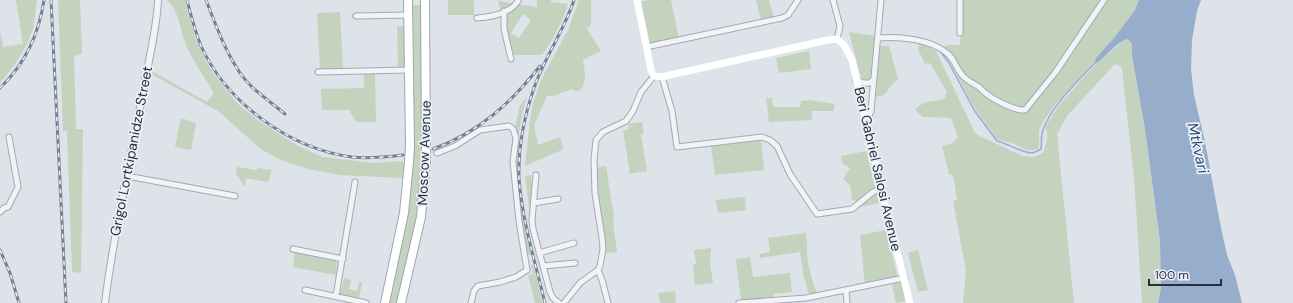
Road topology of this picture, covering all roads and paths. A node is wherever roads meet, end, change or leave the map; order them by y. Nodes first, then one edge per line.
1 (158, 0) edge
2 (414, 0) edge
3 (636, 0) edge
4 (798, 0) edge
5 (833, 0) edge
6 (881, 0) edge
7 (960, 0) edge
8 (1104, 0) edge
9 (518, 1) edge
10 (424, 2) edge
11 (408, 8) edge
12 (504, 11) junction
13 (356, 16) dead end
14 (477, 18) dead end
15 (960, 33) dead end
16 (878, 38) junction
17 (837, 39) junction
18 (646, 47) junction
19 (511, 59) dead end
20 (409, 70) junction
21 (318, 72) dead end
22 (654, 76) junction
23 (662, 77) junction
24 (874, 79) junction
25 (856, 80) junction
26 (866, 122) junction
27 (9, 137) dead end
28 (438, 153) dead end
29 (536, 175) dead end
30 (127, 176) junction
31 (354, 182) dead end
32 (882, 188) junction
33 (235, 196) dead end
34 (558, 199) dead end
35 (534, 203) junction
36 (0, 212) edge
37 (574, 243) dead end
38 (293, 249) dead end
39 (540, 253) junction
40 (343, 259) junction
41 (575, 263) dead end
42 (543, 266) junction
43 (598, 270) junction
44 (904, 278) junction
45 (305, 290) dead end
46 (846, 291) junction
47 (336, 296) junction
48 (792, 301) edge
49 (386, 302) edge
50 (752, 302) edge
51 (105, 303) edge
52 (366, 303) edge
53 (401, 303) edge
54 (471, 303) edge
55 (559, 303) edge
56 (564, 303) edge
57 (608, 303) edge
58 (739, 303) edge
59 (848, 303) edge
60 (910, 303) edge

1 - 30 street, Grigol Lortkipanidze Street
2 - 11 main road
3 - 18 main road
4 - 18 street
5 - 17 street
6 - 16 street
7 - 15 street
8 - 16 street
9 - 12 street
10 - 53 main road, Moscow Avenue, bridge
11 - 13 street
11 - 20 main road, Moscow Avenue
12 - 14 street
12 - 19 street
16 - 24 street
17 - 23 main road
17 - 25 main road, Beri Gabriel Salosi Avenue
18 - 22 main road
20 - 21 street
20 - 49 main road, Moscow Avenue, bridge
22 - 23 main road
22 - 43 street
23 - 32 street
24 - 25 street
24 - 26 street
25 - 26 main road, Beri Gabriel Salosi Avenue
26 - 32 main road, Beri Gabriel Salosi Avenue
27 - 36 street
28 - 54 street
29 - 35 street
30 - 33 street
30 - 51 street, Grigol Lortkipanidze Street
31 - 40 street
32 - 44 main road, Beri Gabriel Salosi Avenue
34 - 35 street
35 - 39 street
37 - 39 street
38 - 40 street
39 - 42 street
40 - 47 street
41 - 42 street
42 - 55 street
43 - 56 street
43 - 57 street
44 - 46 street
44 - 60 main road, Beri Gabriel Salosi Avenue
45 - 47 street
46 - 48 street
46 - 59 street
47 - 52 street
48 - 50 street
50 - 58 street

